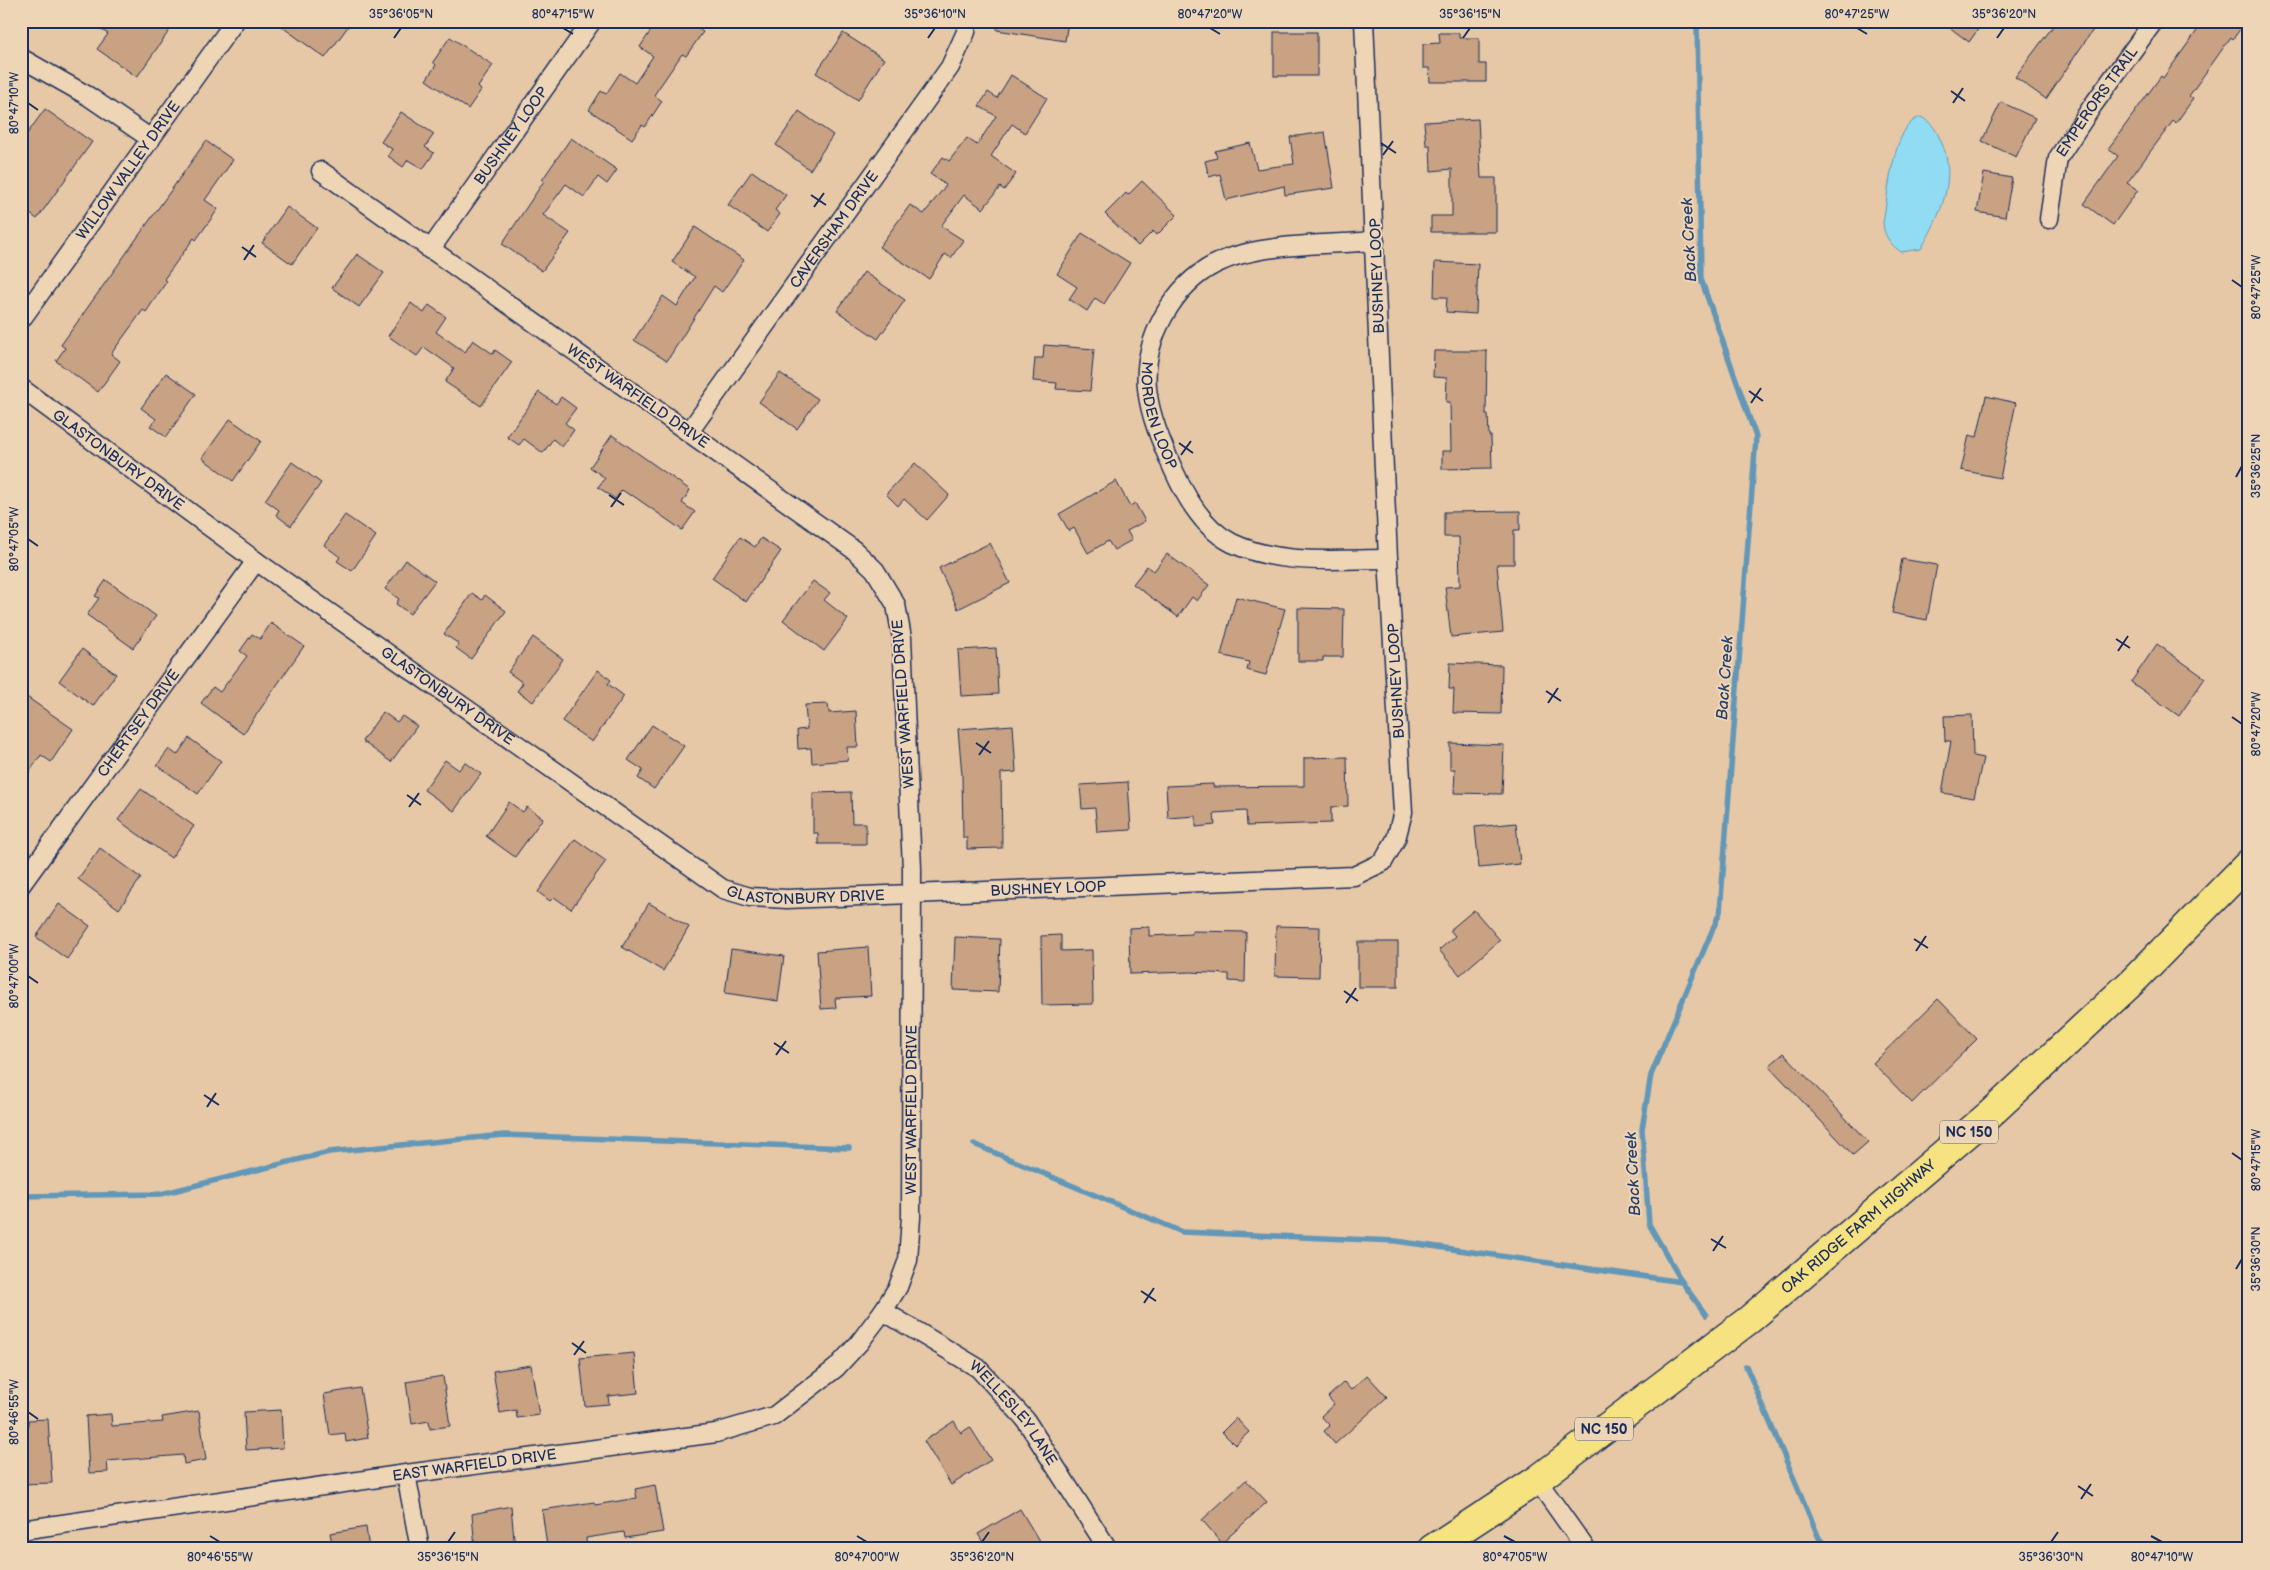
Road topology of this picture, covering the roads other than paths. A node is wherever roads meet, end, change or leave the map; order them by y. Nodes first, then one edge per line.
1 (235, 21) edge
2 (592, 21) edge
3 (967, 21) edge
4 (1364, 21) edge
5 (2154, 21) edge
6 (21, 58) edge
7 (151, 139) junction
8 (321, 171) dead end
9 (2048, 219) dead end
10 (1375, 241) junction
11 (430, 250) junction
12 (21, 320) edge
13 (21, 388) edge
14 (689, 432) junction
15 (1388, 558) junction
16 (256, 561) junction
17 (2249, 864) edge
18 (21, 885) edge
19 (912, 893) junction
20 (884, 1312) junction
21 (406, 1474) junction
22 (1537, 1480) junction
23 (21, 1530) edge
24 (420, 1549) edge
25 (1108, 1549) edge
26 (1432, 1549) edge
27 (1586, 1549) edge

1 - 7 street, WILLOW VALLEY DRIVE
2 - 11 street, BUSHNEY LOOP
3 - 14 street, CAVERSHAM DRIVE
4 - 10 street, BUSHNEY LOOP
5 - 9 street, EMPERORS TRAIL
6 - 7 street
7 - 12 street, WILLOW VALLEY DRIVE
8 - 11 street, WEST WARFIELD DRIVE
10 - 15 street, BUSHNEY LOOP
10 - 15 street, MORDEN LOOP
11 - 14 street, WEST WARFIELD DRIVE
13 - 16 street, GLASTONBURY DRIVE
14 - 19 street, WEST WARFIELD DRIVE
15 - 19 street, BUSHNEY LOOP
16 - 18 street, CHERTSEY DRIVE
16 - 19 street, GLASTONBURY DRIVE
17 - 22 main road, OAK RIDGE FARM HIGHWAY / NC 150
19 - 20 street, WEST WARFIELD DRIVE
20 - 21 street, EAST WARFIELD DRIVE
20 - 25 street, WELLESLEY LANE
21 - 23 street, EAST WARFIELD DRIVE
21 - 24 street
22 - 26 main road, OAK RIDGE FARM HIGHWAY / NC 150
22 - 27 street

